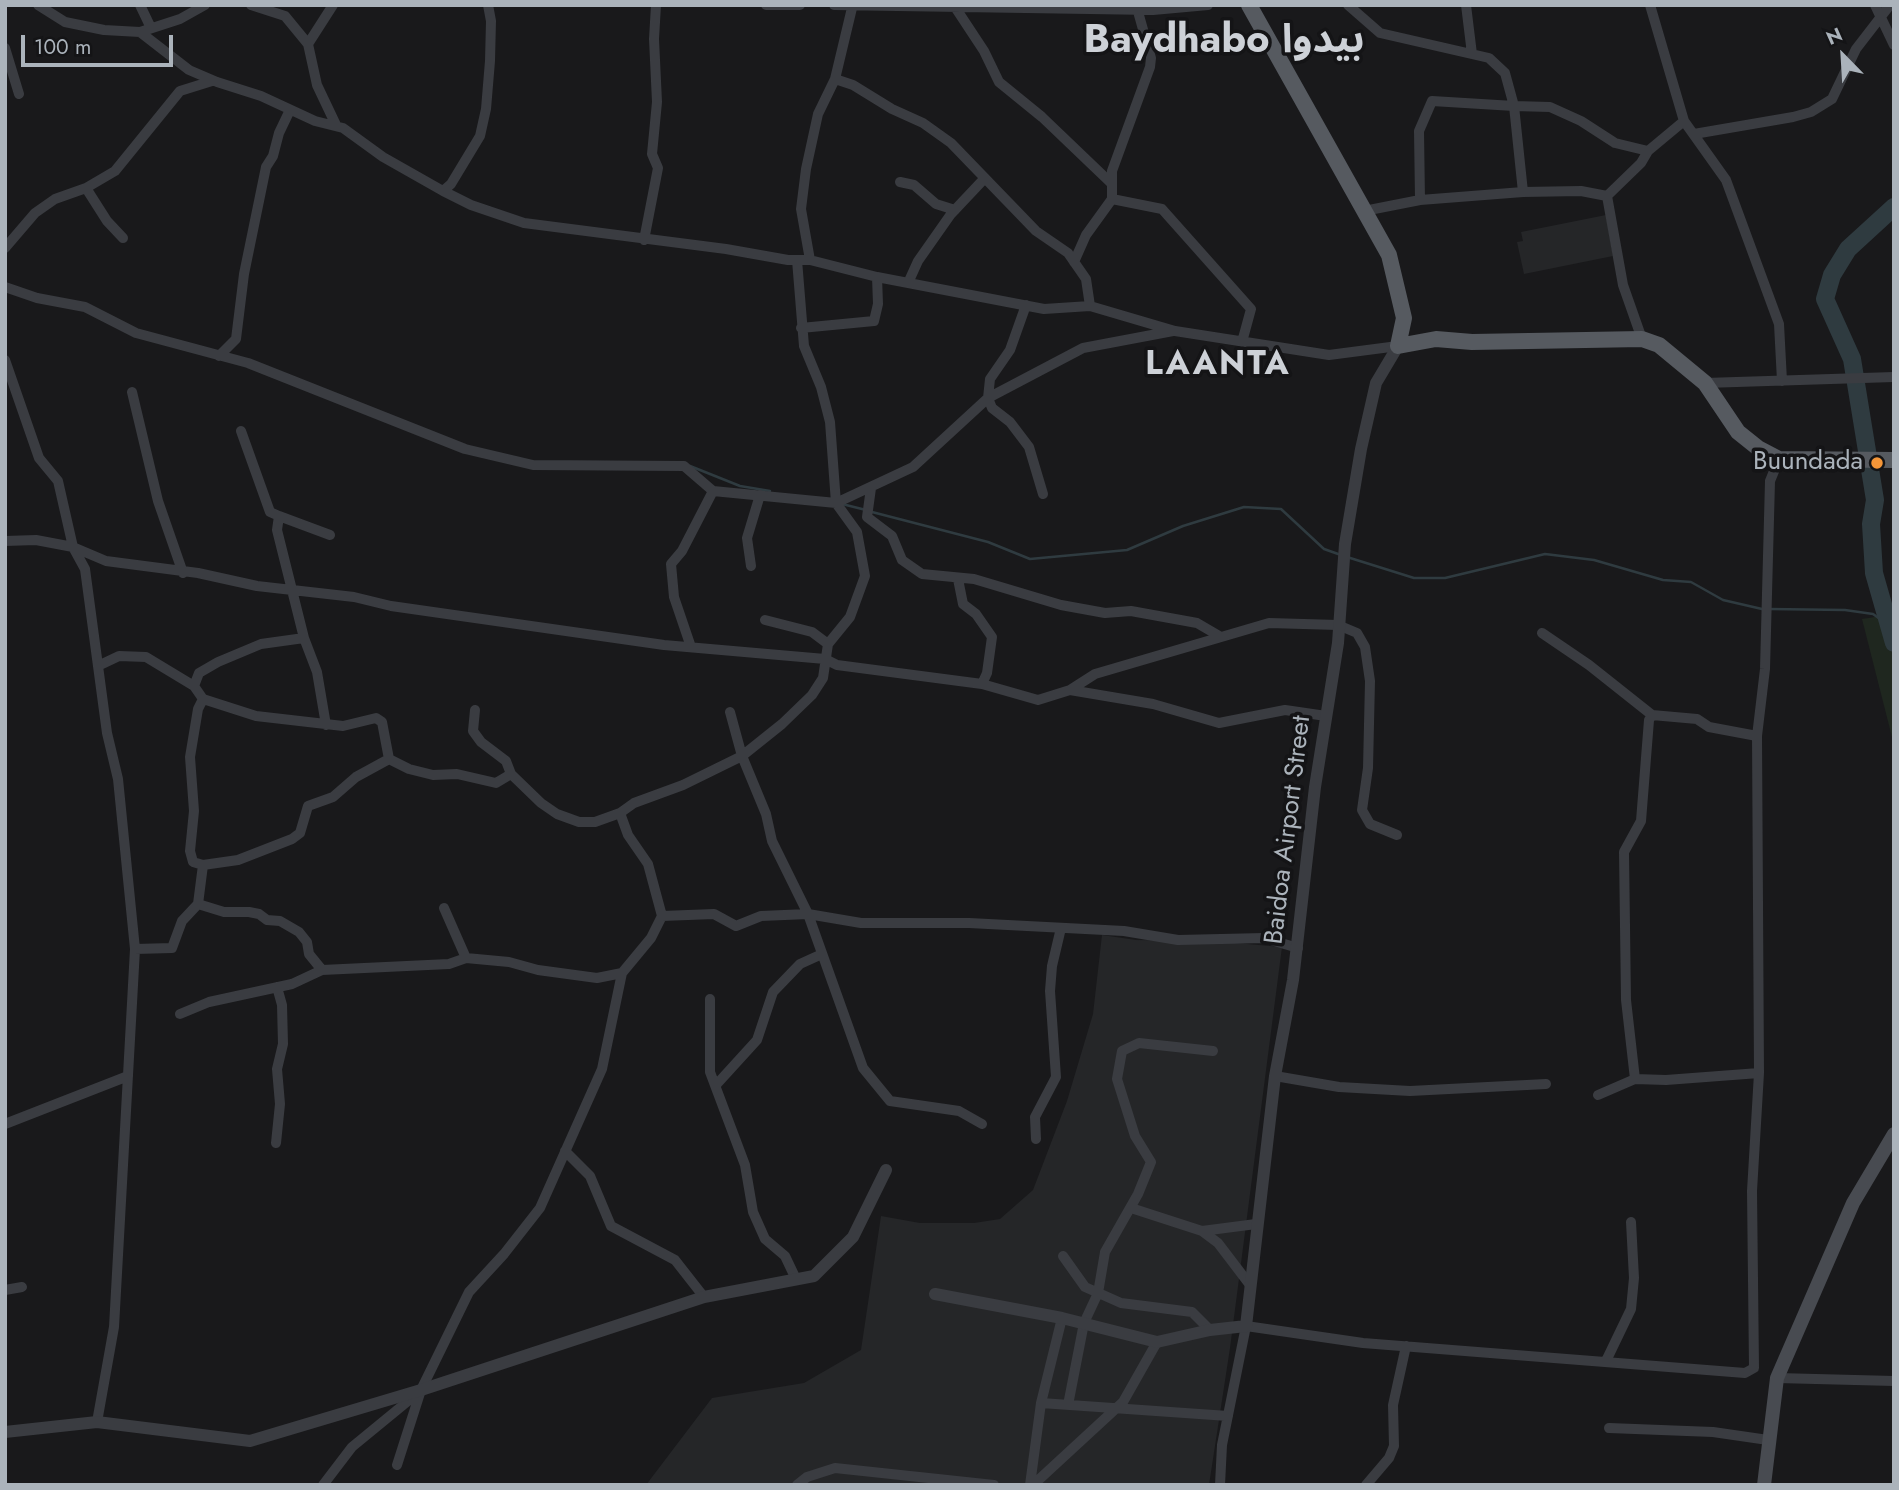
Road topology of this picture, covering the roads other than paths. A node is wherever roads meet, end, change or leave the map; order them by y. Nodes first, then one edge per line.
1 (38, 5) edge
2 (140, 5) edge
3 (205, 5) edge
4 (251, 5) edge
5 (333, 5) edge
6 (488, 5) edge
7 (656, 5) edge
8 (766, 5) edge
9 (800, 5) edge
10 (834, 5) edge
11 (1208, 5) edge
12 (1348, 5) edge
13 (1466, 5) edge
14 (1650, 5) edge
15 (1890, 5) edge
16 (865, 7) edge
17 (955, 7) edge
18 (1132, 7) edge
19 (1253, 7) edge
20 (852, 8) junction
21 (1877, 10) edge
22 (146, 30) junction
23 (308, 44) junction
24 (1894, 45) edge
25 (5, 48) edge
26 (1472, 54) junction
27 (835, 79) junction
28 (212, 81) junction
29 (19, 94) dead end
30 (1514, 106) junction
31 (290, 110) junction
32 (1685, 121) junction
33 (336, 125) junction
34 (1694, 134) junction
35 (1648, 151) junction
36 (984, 179) junction
37 (900, 182) dead end
38 (1112, 184) junction
39 (86, 188) junction
40 (443, 191) junction
41 (1524, 192) junction
42 (1607, 196) junction
43 (1112, 199) junction
44 (1420, 200) junction
45 (955, 210) junction
46 (1364, 211) junction
47 (123, 238) dead end
48 (644, 240) junction
49 (5, 248) edge
50 (797, 260) junction
51 (810, 260) junction
52 (1074, 262) junction
53 (877, 277) junction
54 (908, 283) junction
55 (5, 287) edge
56 (1026, 305) junction
57 (1090, 306) junction
58 (801, 328) junction
59 (1175, 331) junction
60 (1642, 339) junction
61 (1242, 342) junction
62 (1398, 346) junction
63 (219, 356) junction
64 (5, 360) edge
65 (1894, 377) edge
66 (1782, 381) junction
67 (1705, 383) junction
68 (132, 392) dead end
69 (988, 398) junction
70 (241, 431) dead end
71 (1779, 459) junction
72 (1889, 460) edge
73 (871, 488) junction
74 (713, 491) junction
75 (1043, 494) dead end
76 (760, 495) junction
77 (836, 503) junction
78 (279, 516) junction
79 (867, 517) junction
80 (857, 532) junction
81 (330, 535) dead end
82 (5, 541) edge
83 (73, 547) junction
84 (751, 566) dead end
85 (183, 573) junction
86 (958, 579) junction
87 (292, 591) junction
88 (765, 620) dead end
89 (1338, 625) junction
90 (1542, 633) dead end
91 (1221, 637) junction
92 (304, 638) junction
93 (828, 644) junction
94 (691, 647) junction
95 (825, 659) junction
96 (100, 665) junction
97 (982, 684) junction
98 (194, 686) junction
99 (1070, 690) junction
100 (203, 699) junction
101 (475, 710) dead end
102 (730, 712) dead end
103 (1652, 715) junction
104 (1326, 716) junction
105 (326, 725) junction
106 (1757, 736) junction
107 (741, 756) junction
108 (389, 759) junction
109 (511, 774) junction
110 (620, 813) junction
111 (1397, 835) dead end
112 (203, 865) junction
113 (198, 904) junction
114 (444, 908) dead end
115 (1303, 910) junction
116 (808, 914) junction
117 (662, 916) junction
118 (1060, 928) junction
119 (1277, 941) junction
120 (1298, 948) junction
121 (135, 949) junction
122 (822, 954) junction
123 (467, 958) junction
124 (322, 970) junction
125 (622, 973) junction
126 (277, 987) junction
127 (710, 999) dead end
128 (180, 1014) dead end
129 (1213, 1051) dead end
130 (1759, 1073) junction
131 (128, 1076) junction
132 (1275, 1076) junction
133 (1635, 1079) junction
134 (1545, 1084) dead end
135 (716, 1085) junction
136 (1598, 1095) dead end
137 (5, 1124) edge
138 (982, 1124) dead end
139 (1894, 1134) edge
140 (1036, 1139) dead end
141 (276, 1143) dead end
142 (565, 1151) junction
143 (886, 1170) dead end
144 (1131, 1208) junction
145 (1631, 1222) dead end
146 (1256, 1224) junction
147 (1202, 1231) junction
148 (1063, 1256) dead end
149 (795, 1277) junction
150 (1250, 1285) junction
151 (22, 1287) dead end
152 (5, 1290) edge
153 (1097, 1293) junction
154 (936, 1294) dead end
155 (704, 1297) junction
156 (1062, 1318) junction
157 (1084, 1324) junction
158 (1246, 1326) junction
159 (1210, 1329) junction
160 (1157, 1342) junction
161 (1406, 1346) junction
162 (1606, 1362) junction
163 (1777, 1378) junction
164 (1894, 1381) edge
165 (421, 1390) junction
166 (1041, 1403) junction
167 (1068, 1405) junction
168 (1115, 1408) junction
169 (1228, 1416) junction
170 (97, 1422) junction
171 (1609, 1428) dead end
172 (5, 1432) edge
173 (1768, 1440) junction
174 (397, 1465) dead end
175 (323, 1485) edge
176 (797, 1485) edge
177 (994, 1485) edge
178 (1032, 1485) edge
179 (1220, 1485) edge
180 (1366, 1485) edge
181 (1764, 1485) edge

1 - 22 street
2 - 22 street
3 - 22 street
4 - 23 street
5 - 23 street
6 - 40 street
7 - 48 street
8 - 9 street
10 - 20 street
11 - 18 street
12 - 26 street
13 - 26 street
14 - 32 street
15 - 21 street
16 - 17 street
16 - 20 street
17 - 18 street
17 - 38 street
18 - 38 street
19 - 46 main road
20 - 27 street
21 - 24 street
21 - 34 street
22 - 28 street
23 - 33 street
25 - 29 street
26 - 30 street
27 - 36 street
27 - 51 street
28 - 31 street
28 - 39 street
30 - 35 street
30 - 41 street
30 - 44 street
31 - 33 street
31 - 63 street
32 - 34 street
32 - 35 street
33 - 40 street
34 - 66 street
35 - 42 street
36 - 45 street
36 - 52 street
37 - 45 street
38 - 43 street
39 - 47 street
39 - 49 street
40 - 48 street
41 - 42 street
41 - 44 street
42 - 60 street
43 - 52 street
43 - 61 street
44 - 46 street
45 - 54 street
46 - 62 main road
48 - 50 street
50 - 51 street
50 - 58 street
51 - 53 street
52 - 57 street
53 - 54 street
53 - 58 street
54 - 56 street
55 - 63 street
56 - 57 street
56 - 69 street
57 - 59 street
58 - 77 street
59 - 61 street
59 - 69 street
60 - 62 main road
60 - 67 main road
61 - 62 street
62 - 89 street, Baidoa Airport Street
63 - 74 street
64 - 83 street
65 - 66 street
66 - 67 street
67 - 71 main road
68 - 85 street
69 - 73 street
69 - 75 street
70 - 78 street
71 - 72 main road
71 - 106 street
73 - 77 street
73 - 79 street
74 - 76 street
74 - 94 street
76 - 77 street
76 - 84 street
77 - 80 street
78 - 81 street
78 - 87 street
79 - 80 street
79 - 86 street
80 - 93 street
82 - 83 street
83 - 85 street
83 - 96 street
85 - 87 street
86 - 91 street
86 - 97 street
87 - 92 street
87 - 94 street
88 - 93 street
89 - 91 street
89 - 104 street, Baidoa Airport Street
89 - 111 street
90 - 103 street
91 - 99 street
92 - 98 street
92 - 105 street
93 - 95 street
94 - 95 street
95 - 97 street
95 - 107 street
96 - 98 street
96 - 121 street
97 - 99 street
98 - 100 street
99 - 104 street
100 - 105 street
100 - 112 street
101 - 109 street
102 - 107 street
103 - 106 street
103 - 133 street
104 - 115 street, Baidoa Airport Street
105 - 108 street
106 - 130 street
107 - 110 street
107 - 116 street
108 - 109 street
108 - 112 street
109 - 110 street
110 - 117 street
112 - 113 street
113 - 121 street
113 - 124 street
114 - 123 street
115 - 119 street
115 - 120 street, Baidoa Airport Street
116 - 117 street
116 - 118 street
116 - 122 street
117 - 125 street
118 - 119 street
118 - 140 street
119 - 120 street
120 - 132 street, Baidoa Airport Street
121 - 131 street
122 - 135 street
122 - 138 street
123 - 124 street
123 - 125 street
124 - 126 street
125 - 142 street
126 - 128 street
126 - 141 street
127 - 135 street
129 - 144 street
130 - 133 street
130 - 162 street
131 - 137 street
131 - 170 street
132 - 134 street
132 - 146 street, Baidoa Airport Street
133 - 136 street
135 - 149 street
139 - 163 main road
142 - 155 street
142 - 165 street
143 - 149 street
144 - 147 street
144 - 153 street
145 - 162 street
146 - 147 street
146 - 150 street, Baidoa Airport Street
147 - 150 street
148 - 153 street
149 - 155 street
150 - 158 street, Baidoa Airport Street
151 - 152 street
153 - 157 street
153 - 159 street
154 - 156 street
155 - 165 street
156 - 157 street
156 - 166 street
157 - 160 street
157 - 167 street
158 - 159 street
158 - 161 street
158 - 169 street
159 - 160 street
160 - 168 street
161 - 162 street
161 - 180 street
163 - 164 street
163 - 173 main road
165 - 170 street
165 - 174 street
165 - 175 street
166 - 167 street
166 - 178 street
167 - 168 street
168 - 169 street
168 - 178 street
169 - 179 street
170 - 172 street
171 - 173 street
173 - 181 main road
176 - 177 street

